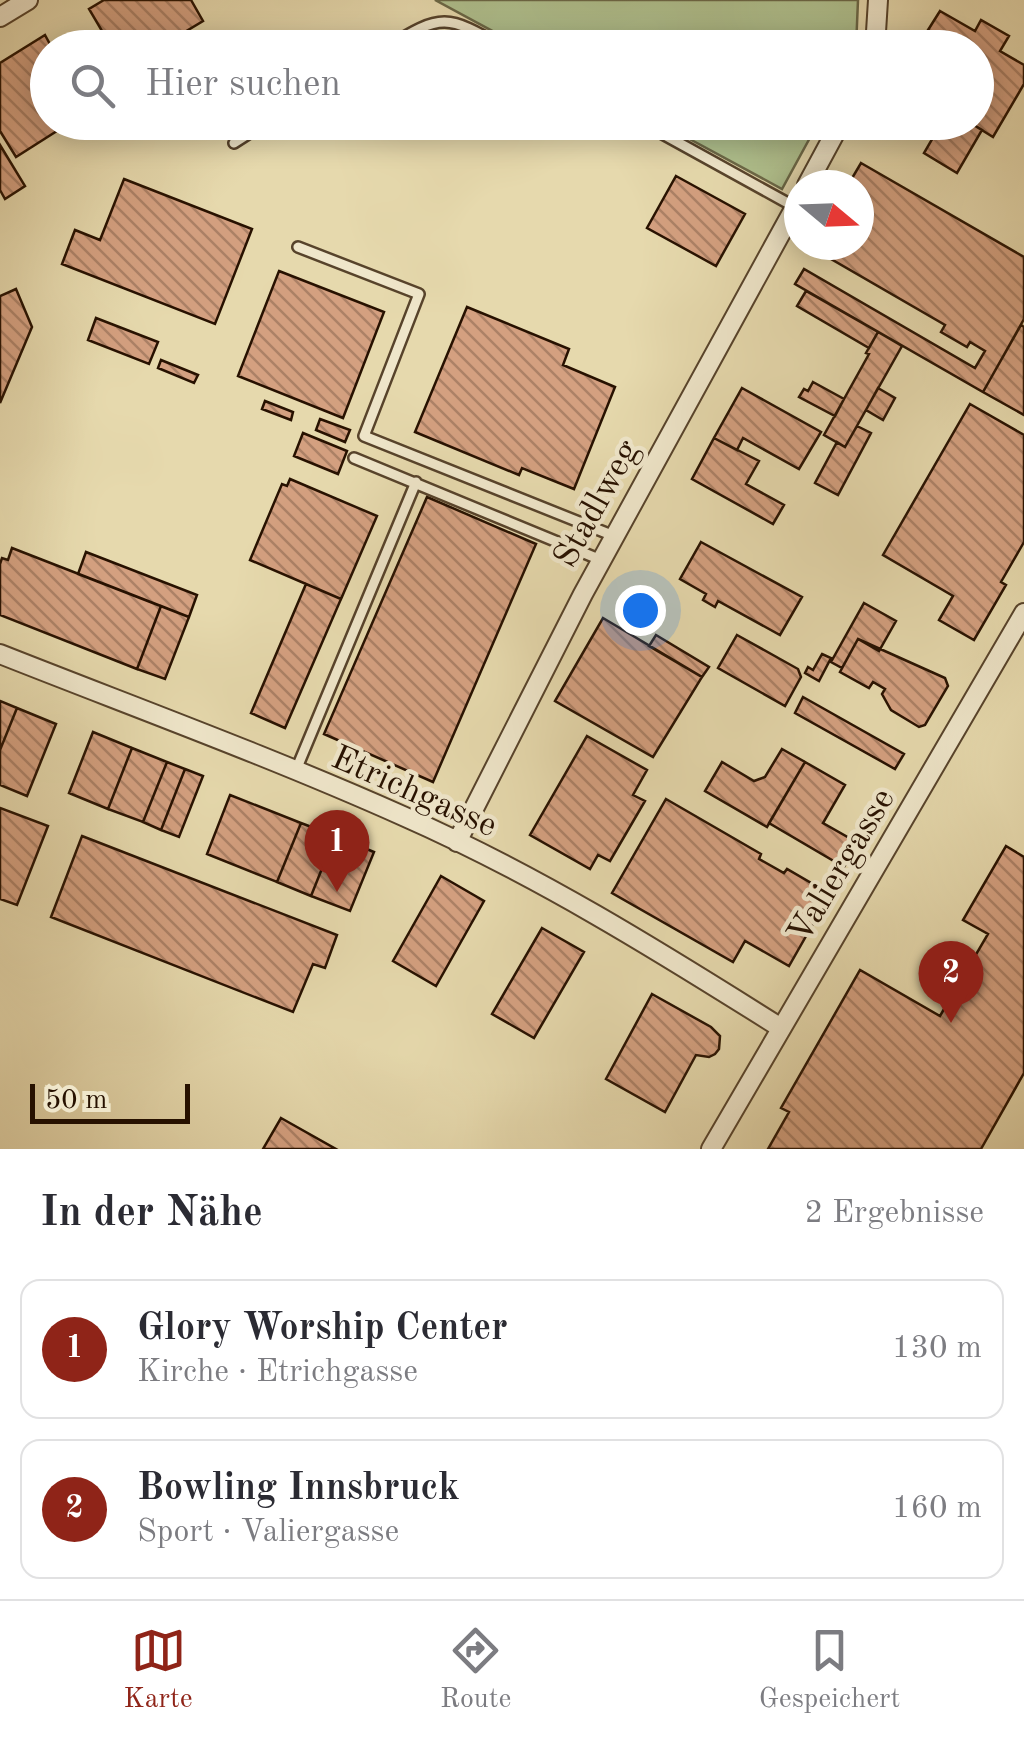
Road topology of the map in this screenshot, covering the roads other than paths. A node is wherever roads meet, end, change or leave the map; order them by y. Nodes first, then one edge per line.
1 (28, 0) edge
2 (878, 0) edge
3 (0, 17) edge
4 (415, 30) edge
5 (474, 30) edge
6 (876, 30) edge
7 (239, 140) edge
8 (676, 140) edge
9 (831, 140) edge
10 (234, 143) dead end
11 (815, 170) edge
12 (784, 196) edge
13 (784, 227) edge
14 (298, 247) dead end
15 (354, 458) dead end
16 (416, 482) junction
17 (614, 536) junction
18 (601, 560) junction
19 (1024, 613) edge
20 (0, 654) edge
21 (295, 772) junction
22 (456, 842) junction
23 (781, 1028) junction
24 (711, 1149) edge

1 - 3 street
2 - 6 street
4 - 5 lane
7 - 10 lane
8 - 12 lane
9 - 11 street
13 - 17 street, Stadlweg
14 - 17 lane
15 - 16 lane
16 - 18 lane
16 - 21 lane
17 - 18 street, Stadlweg
18 - 22 street, Stadlweg
19 - 23 street, Valiergasse
20 - 21 street, Etrichgasse
21 - 22 street, Etrichgasse
22 - 23 street, Etrichgasse
23 - 24 street, Valiergasse

